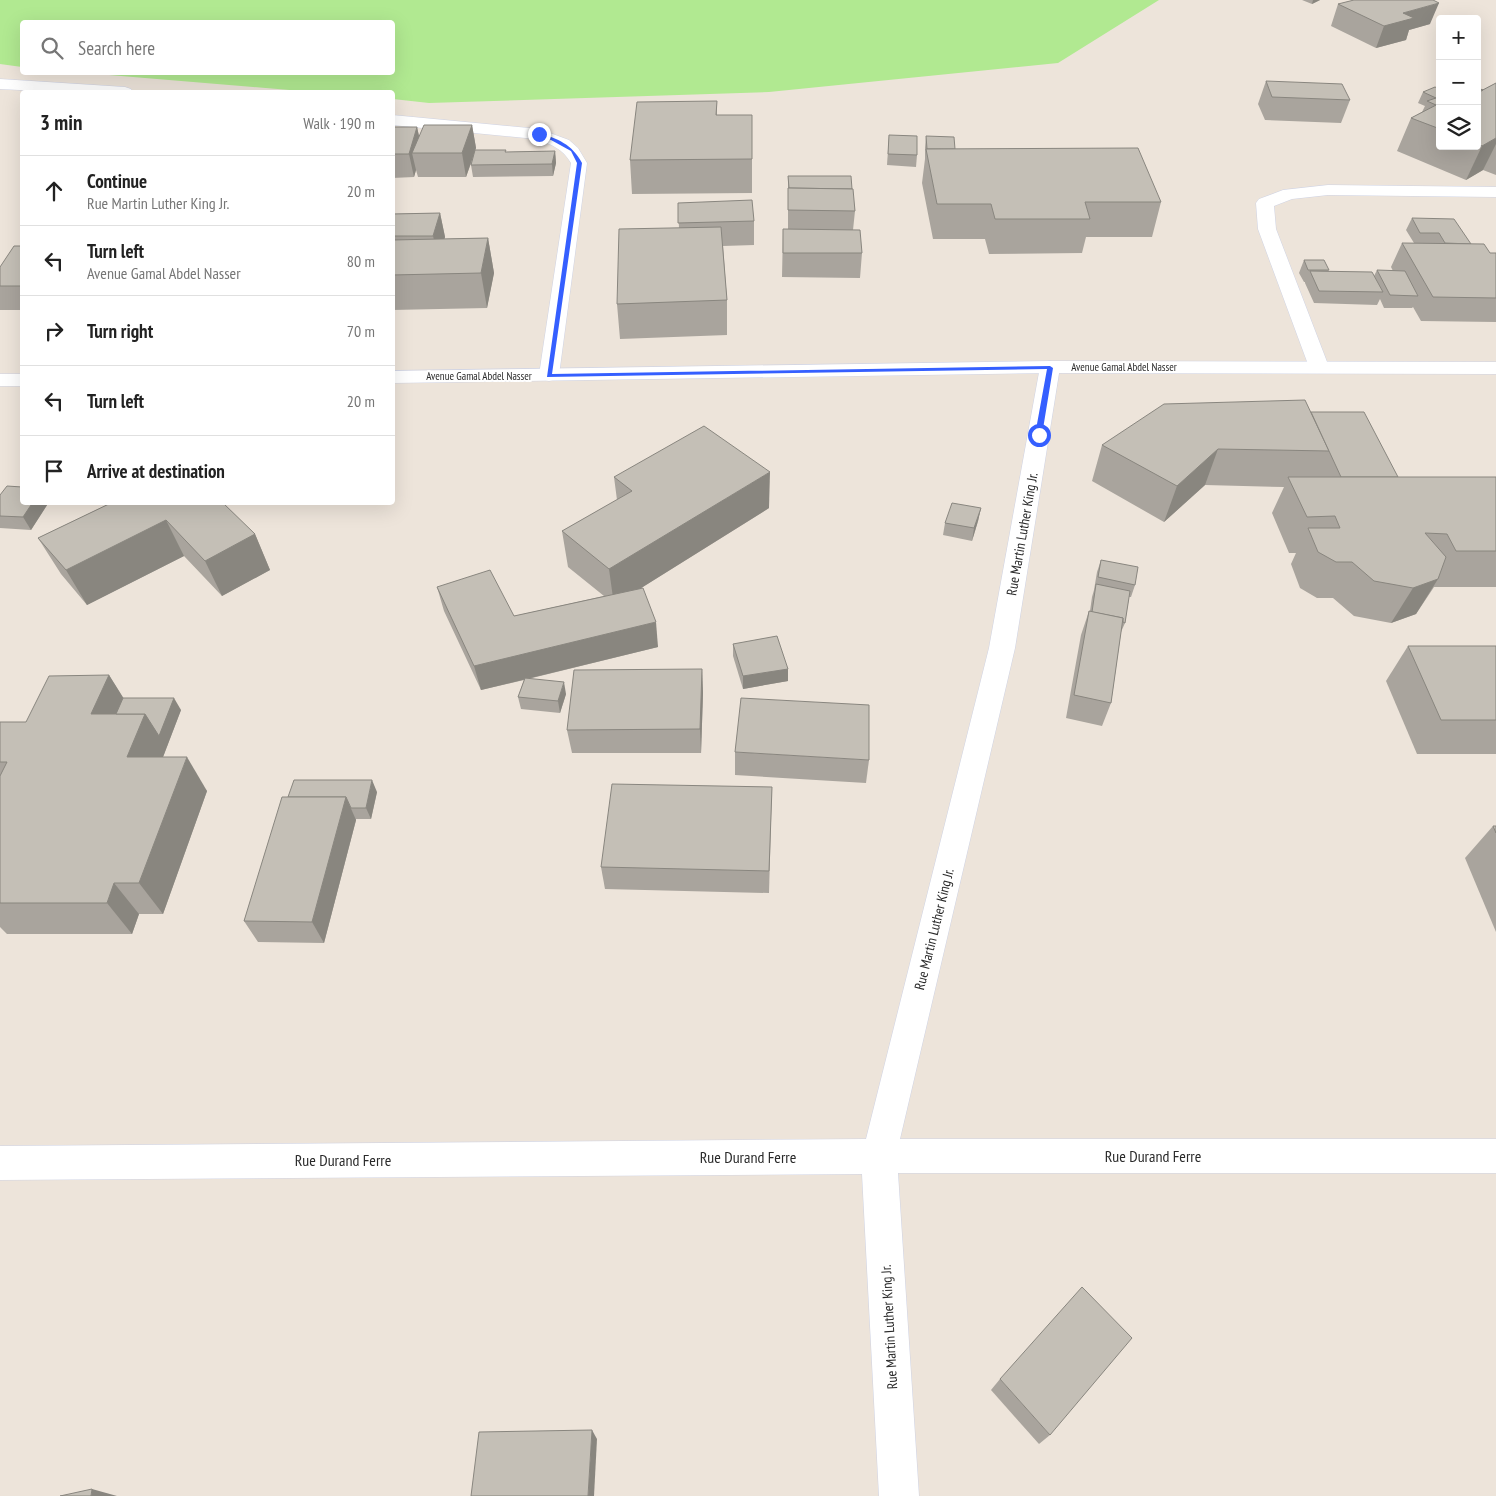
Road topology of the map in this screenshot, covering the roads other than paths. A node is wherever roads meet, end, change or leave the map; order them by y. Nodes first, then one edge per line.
1 (0, 84) edge
2 (94, 90) edge
3 (395, 120) edge
4 (1496, 192) edge
5 (1319, 367) junction
6 (1050, 368) junction
7 (1496, 368) edge
8 (549, 376) junction
9 (395, 377) edge
10 (0, 380) edge
11 (20, 380) edge
12 (879, 1156) junction
13 (1496, 1156) edge
14 (0, 1163) edge
15 (899, 1496) edge

1 - 2 street
3 - 8 street
4 - 5 street
5 - 6 street, Avenue Gamal Abdel Nasser
5 - 7 street, Avenue Gamal Abdel Nasser
6 - 8 street, Avenue Gamal Abdel Nasser
6 - 12 street, Rue Martin Luther King Jr.
8 - 9 street, Avenue Gamal Abdel Nasser
10 - 11 street
12 - 13 street, Rue Durand Ferre
12 - 14 street, Rue Durand Ferre
12 - 15 street, Rue Martin Luther King Jr.

